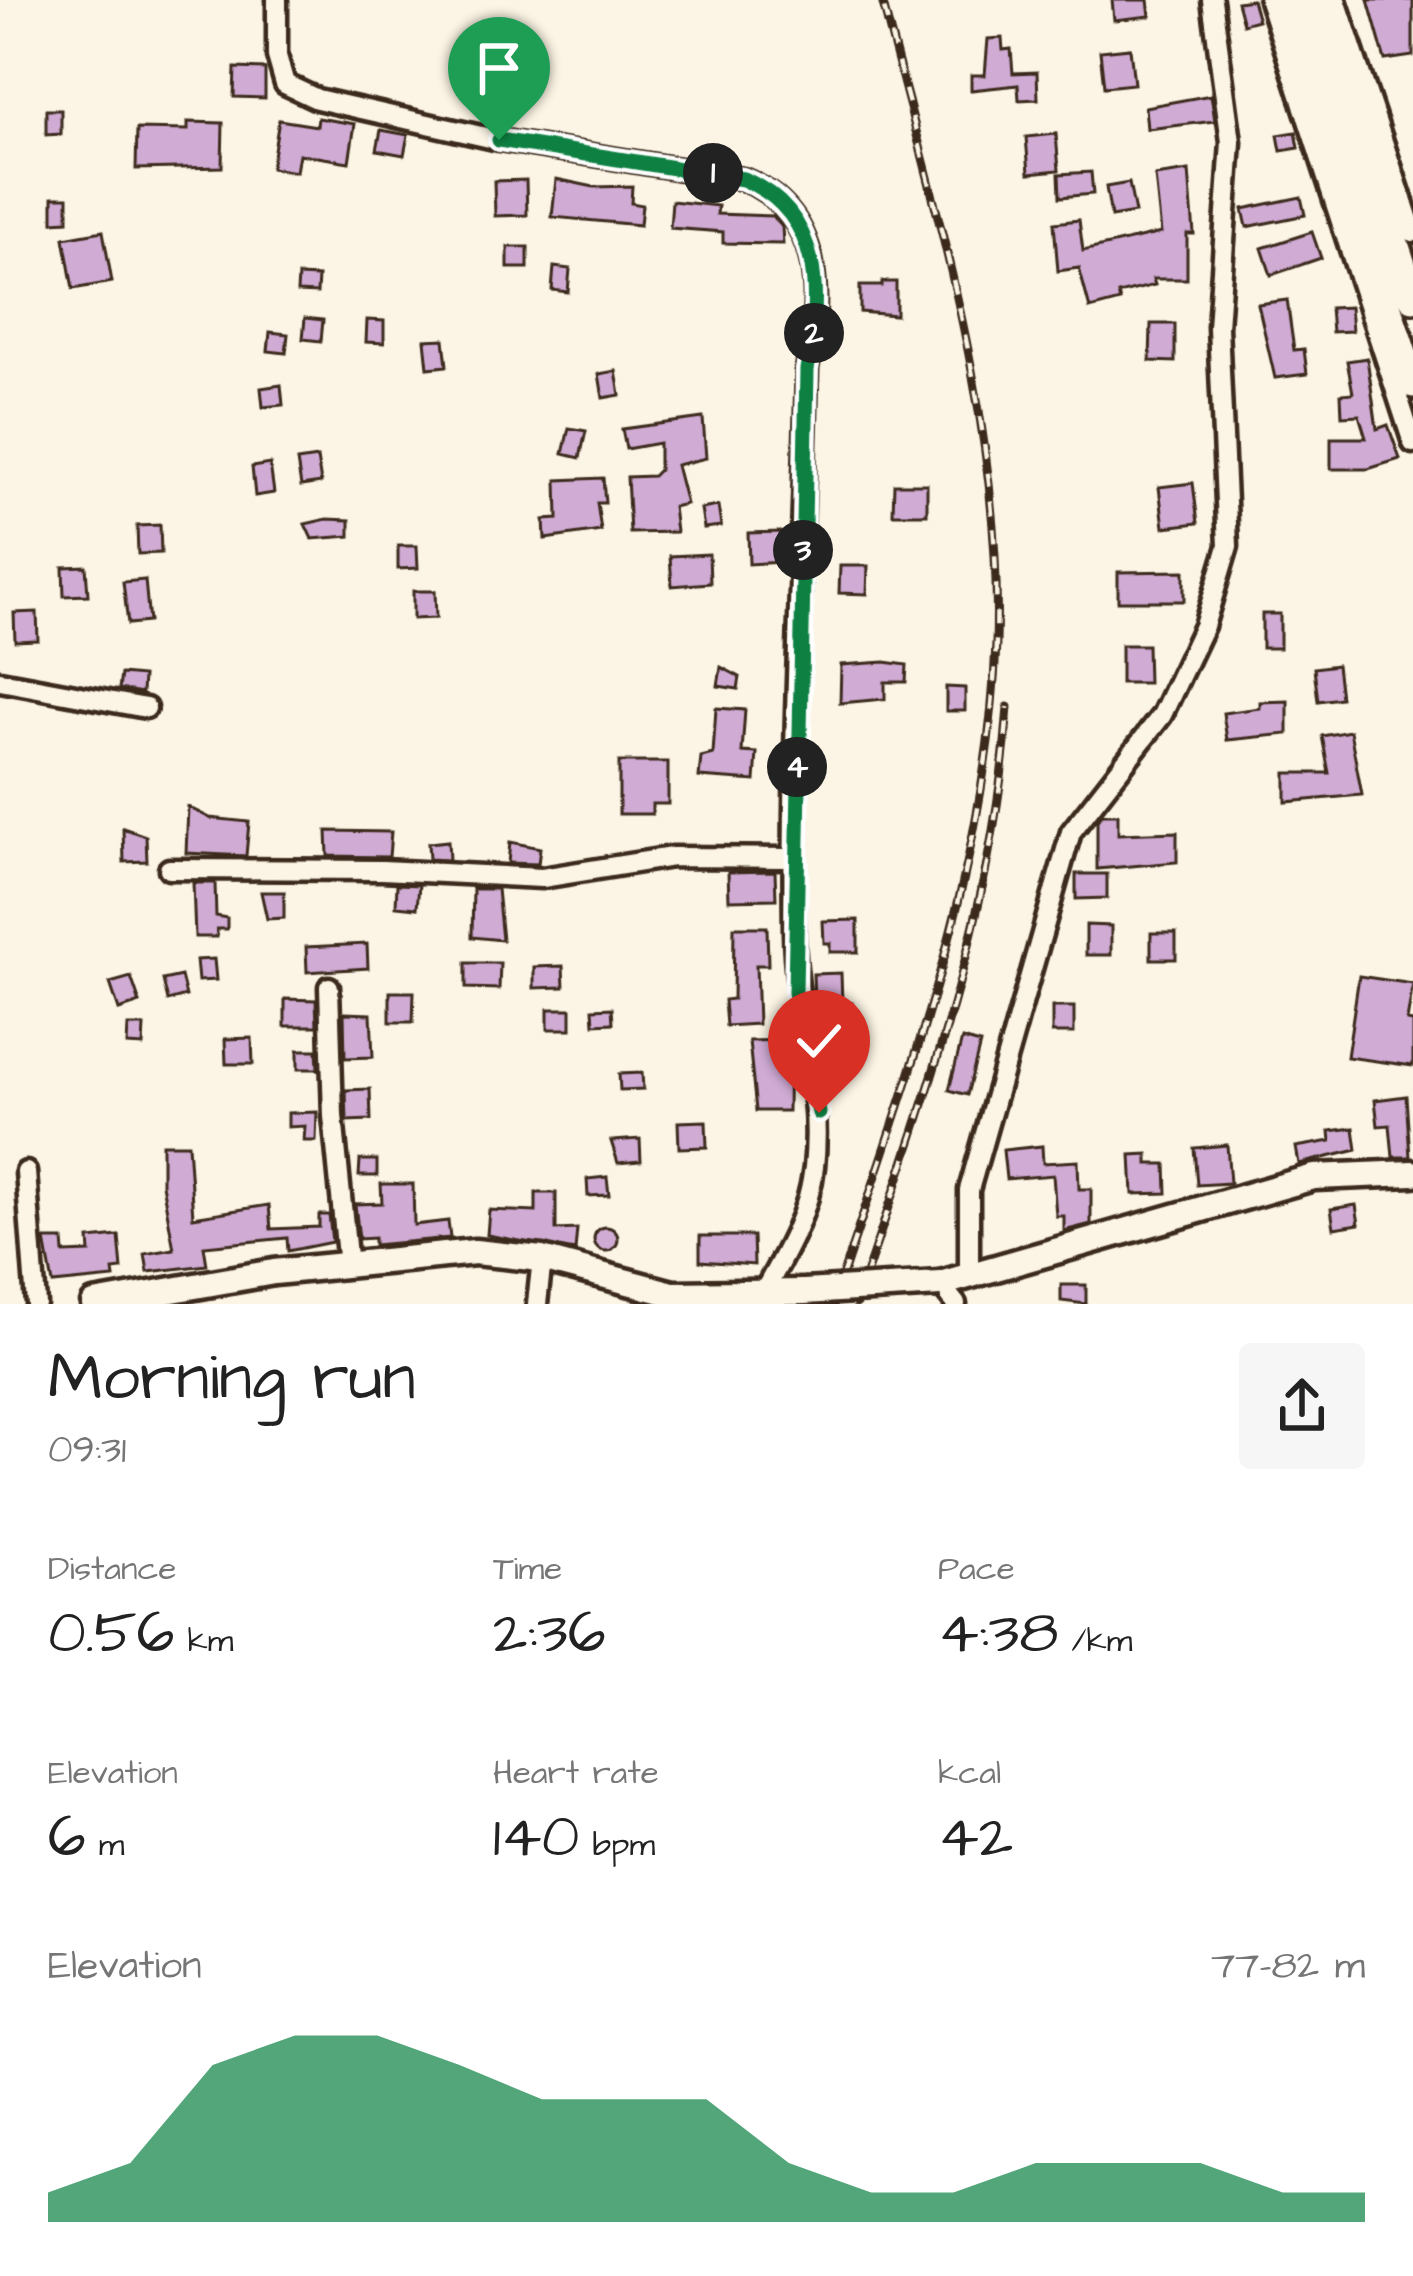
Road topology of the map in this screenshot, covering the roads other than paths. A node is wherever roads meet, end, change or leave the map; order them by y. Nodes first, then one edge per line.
1 (277, 0) edge
2 (1211, 0) edge
3 (1268, 0) edge
4 (1286, 0) edge
5 (1314, 0) edge
6 (1336, 0) edge
7 (1413, 232) edge
8 (1413, 298) edge
9 (1413, 384) edge
10 (1413, 442) edge
11 (0, 681) edge
12 (146, 708) dead end
13 (794, 858) junction
14 (169, 869) dead end
15 (329, 987) dead end
16 (26, 1172) dead end
17 (1413, 1172) edge
18 (542, 1259) junction
19 (348, 1266) junction
20 (969, 1275) junction
21 (763, 1293) junction
22 (948, 1294) edge
23 (36, 1304) edge
24 (94, 1304) edge
25 (537, 1304) edge

1 - 13 street
2 - 20 street
3 - 10 street
4 - 9 highway
5 - 8 highway
6 - 7 street
11 - 12 street
13 - 14 street
13 - 21 street
15 - 19 street
16 - 23 street
17 - 20 main road
18 - 19 main road
18 - 21 main road
18 - 25 street
19 - 24 main road
20 - 22 main road
21 - 22 main road, bridge

